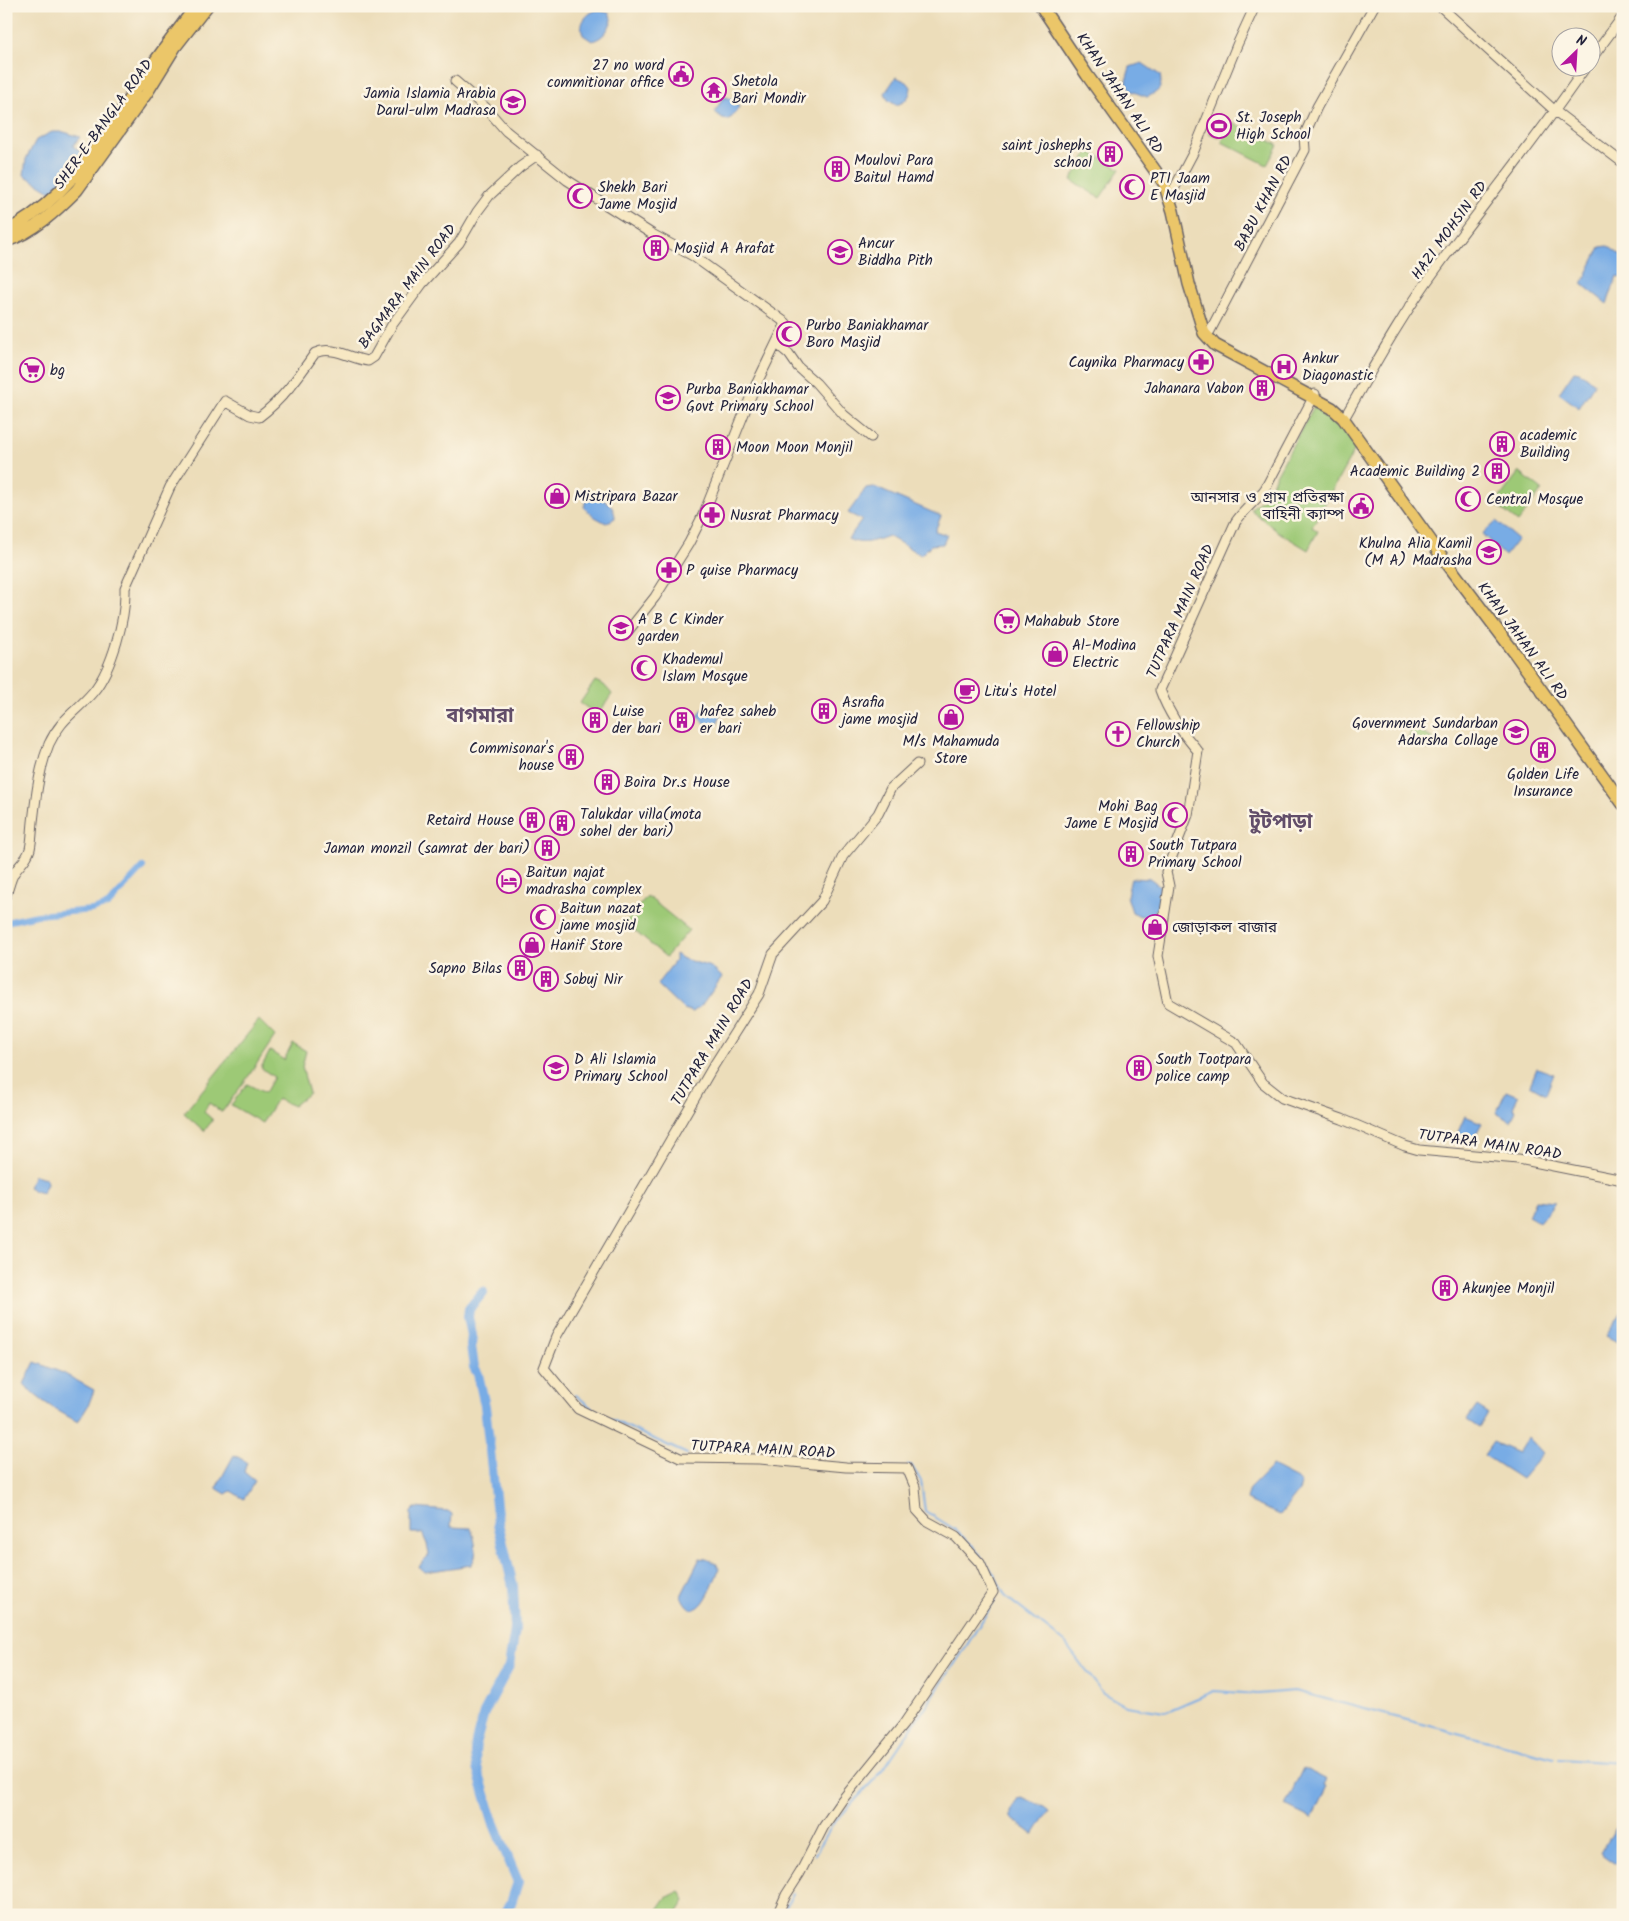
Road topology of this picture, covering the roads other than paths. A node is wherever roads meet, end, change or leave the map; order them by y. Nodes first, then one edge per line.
1 (196, 6) edge
2 (207, 6) edge
3 (1041, 6) edge
4 (1047, 6) edge
5 (1255, 6) edge
6 (1374, 6) edge
7 (1440, 6) edge
8 (1623, 16) edge
9 (1602, 44) edge
10 (1578, 78) edge
11 (455, 82) dead end
12 (141, 91) junction
13 (1555, 111) junction
14 (101, 149) junction
15 (537, 155) junction
16 (1623, 164) edge
17 (1170, 191) junction
18 (6, 231) edge
19 (6, 241) edge
20 (1210, 331) junction
21 (777, 344) junction
22 (1314, 395) junction
23 (1346, 415) junction
24 (871, 437) dead end
25 (624, 636) dead end
26 (917, 764) dead end
27 (1622, 793) edge
28 (1623, 804) edge
29 (6, 895) edge
30 (1623, 1180) edge
31 (777, 1915) edge

1 - 12 highway, SHER-E-BANGLA ROAD
2 - 12 highway, SHER-E-BANGLA ROAD
3 - 17 highway, KHAN JAHAN ALI RD
4 - 17 highway, KHAN JAHAN ALI RD
5 - 17 street
6 - 20 street, BABU KHAN RD
7 - 13 street
8 - 9 street
10 - 13 street, HAZI MOHSIN RD
11 - 15 street
12 - 14 highway, SHER-E-BANGLA ROAD
13 - 16 street
13 - 23 street, HAZI MOHSIN RD
14 - 18 highway, SHER-E-BANGLA ROAD
14 - 19 highway, SHER-E-BANGLA ROAD
15 - 21 street
15 - 29 street, BAGMARA MAIN ROAD
17 - 20 highway, KHAN JAHAN ALI RD
17 - 22 highway, KHAN JAHAN ALI RD
20 - 22 highway, KHAN JAHAN ALI RD
21 - 24 street
21 - 25 street
22 - 23 highway, KHAN JAHAN ALI RD
22 - 28 highway, KHAN JAHAN ALI RD
22 - 30 street, TUTPARA MAIN ROAD
23 - 27 highway, KHAN JAHAN ALI RD
26 - 31 street, TUTPARA MAIN ROAD

